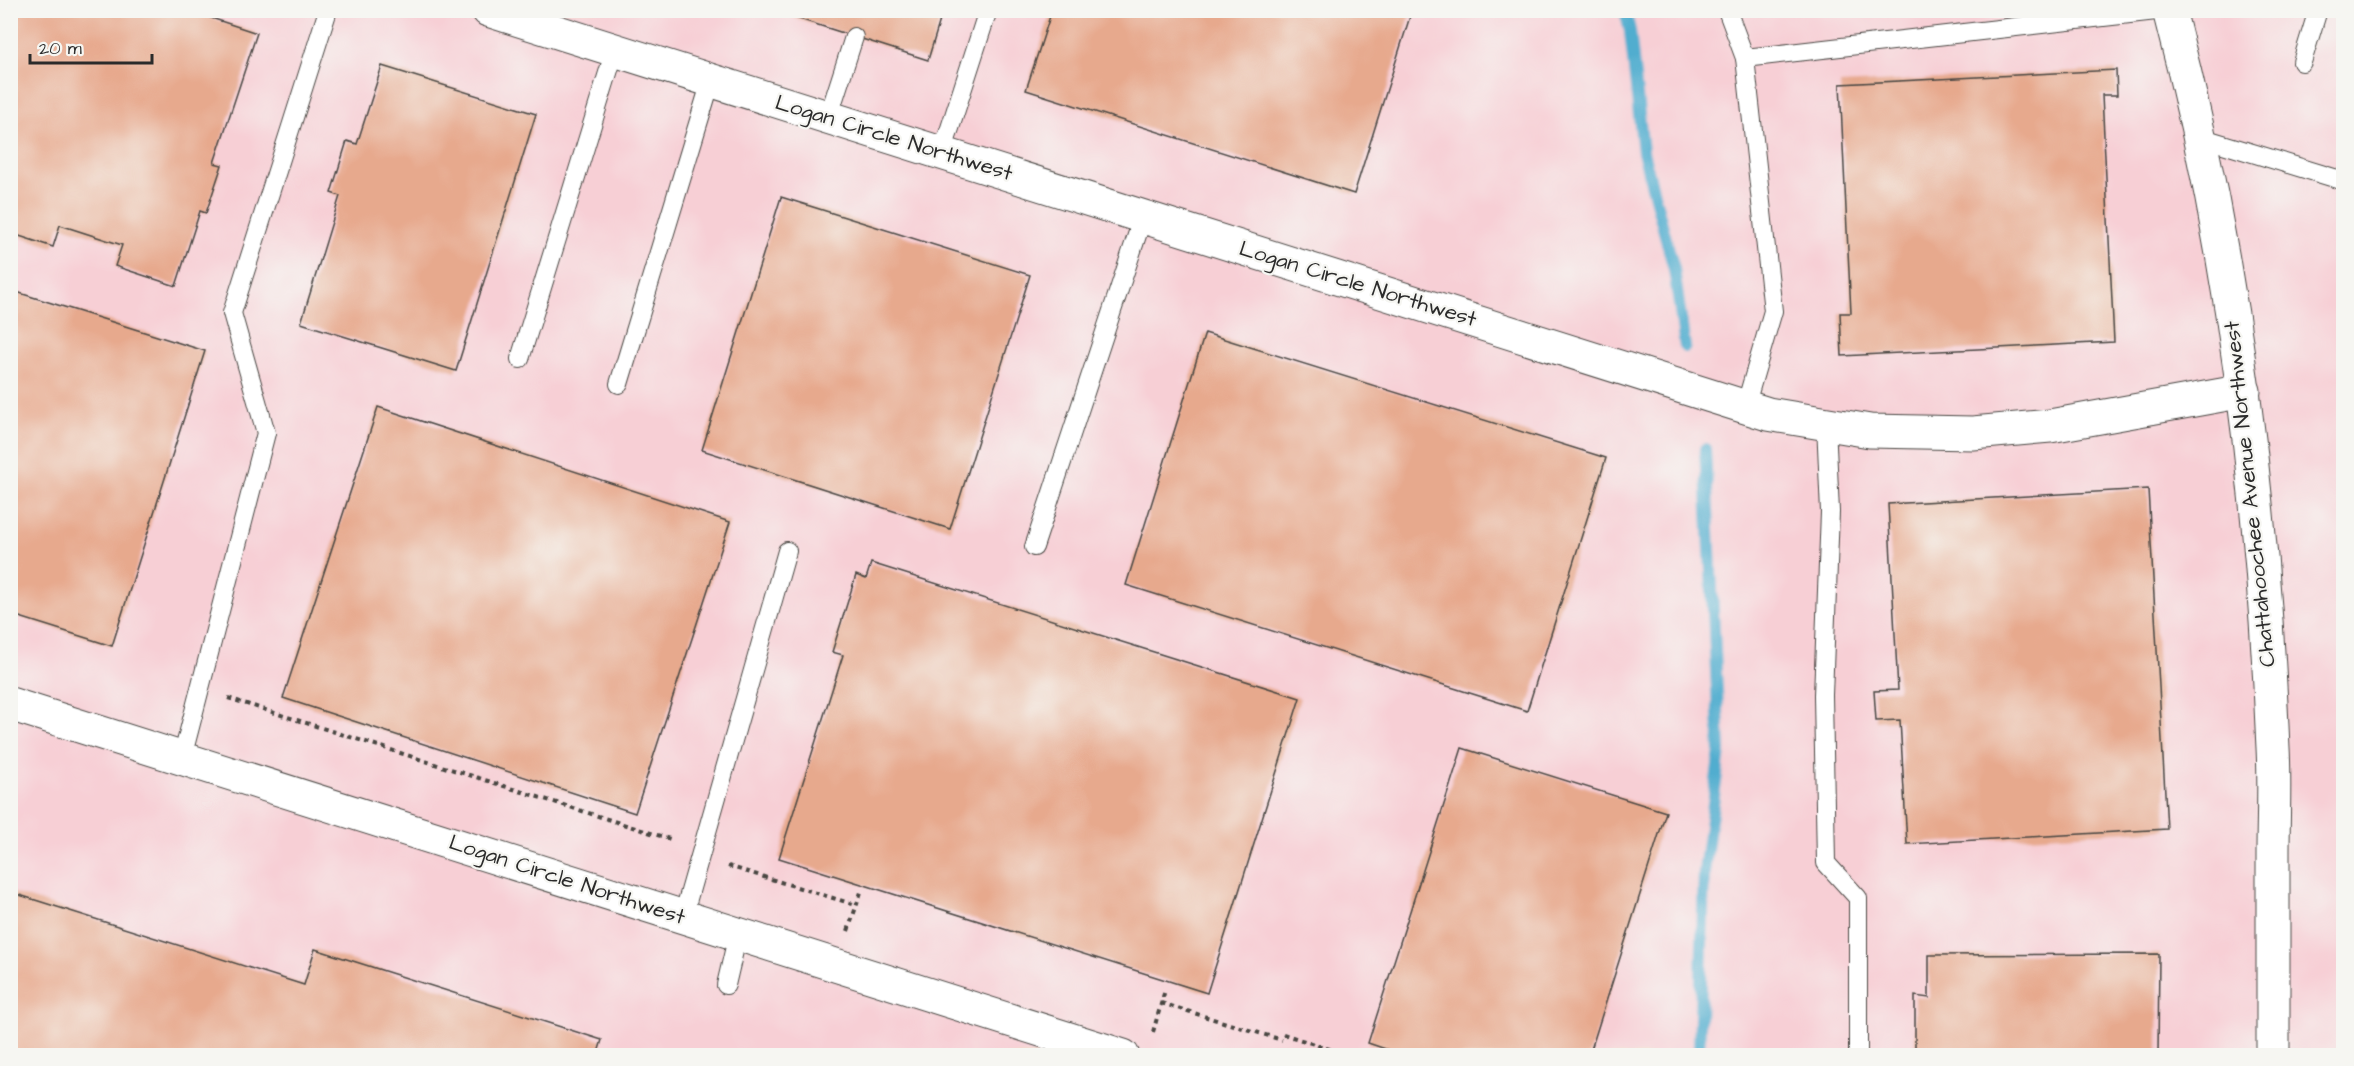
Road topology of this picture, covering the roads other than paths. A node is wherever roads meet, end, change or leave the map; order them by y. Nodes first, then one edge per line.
1 (328, 10) edge
2 (488, 10) edge
3 (988, 10) edge
4 (1727, 10) edge
5 (2167, 10) edge
6 (2318, 10) edge
7 (854, 37) dead end
8 (615, 50) junction
9 (1745, 58) junction
10 (2302, 62) dead end
11 (711, 81) junction
12 (828, 118) junction
13 (2200, 137) junction
14 (942, 153) junction
15 (2343, 181) edge
16 (1143, 217) junction
17 (520, 359) dead end
18 (619, 384) dead end
19 (2244, 391) junction
20 (1745, 407) junction
21 (1826, 423) junction
22 (1034, 547) dead end
23 (787, 551) dead end
24 (10, 704) edge
25 (182, 758) junction
26 (683, 916) junction
27 (738, 934) junction
28 (726, 985) dead end
29 (1123, 1056) edge
30 (1858, 1056) edge
31 (2273, 1056) edge

1 - 25 lane
2 - 8 street, Logan Circle Northwest
3 - 14 lane
4 - 9 lane
5 - 9 lane
5 - 13 street, Chattahoochee Avenue Northwest
6 - 10 lane
7 - 12 lane
8 - 11 street, Logan Circle Northwest
8 - 17 lane
9 - 20 lane
11 - 12 street, Logan Circle Northwest
11 - 18 lane
12 - 14 street, Logan Circle Northwest
13 - 15 lane
13 - 19 street, Chattahoochee Avenue Northwest
14 - 16 street, Logan Circle Northwest
16 - 20 street, Logan Circle Northwest
16 - 22 lane
19 - 21 street, Logan Circle Northwest
19 - 31 street, Chattahoochee Avenue Northwest
20 - 21 street, Logan Circle Northwest
21 - 30 lane
23 - 26 lane
24 - 25 street, Logan Circle Northwest
25 - 26 street, Logan Circle Northwest
26 - 27 street, Logan Circle Northwest
27 - 28 lane
27 - 29 street, Logan Circle Northwest

